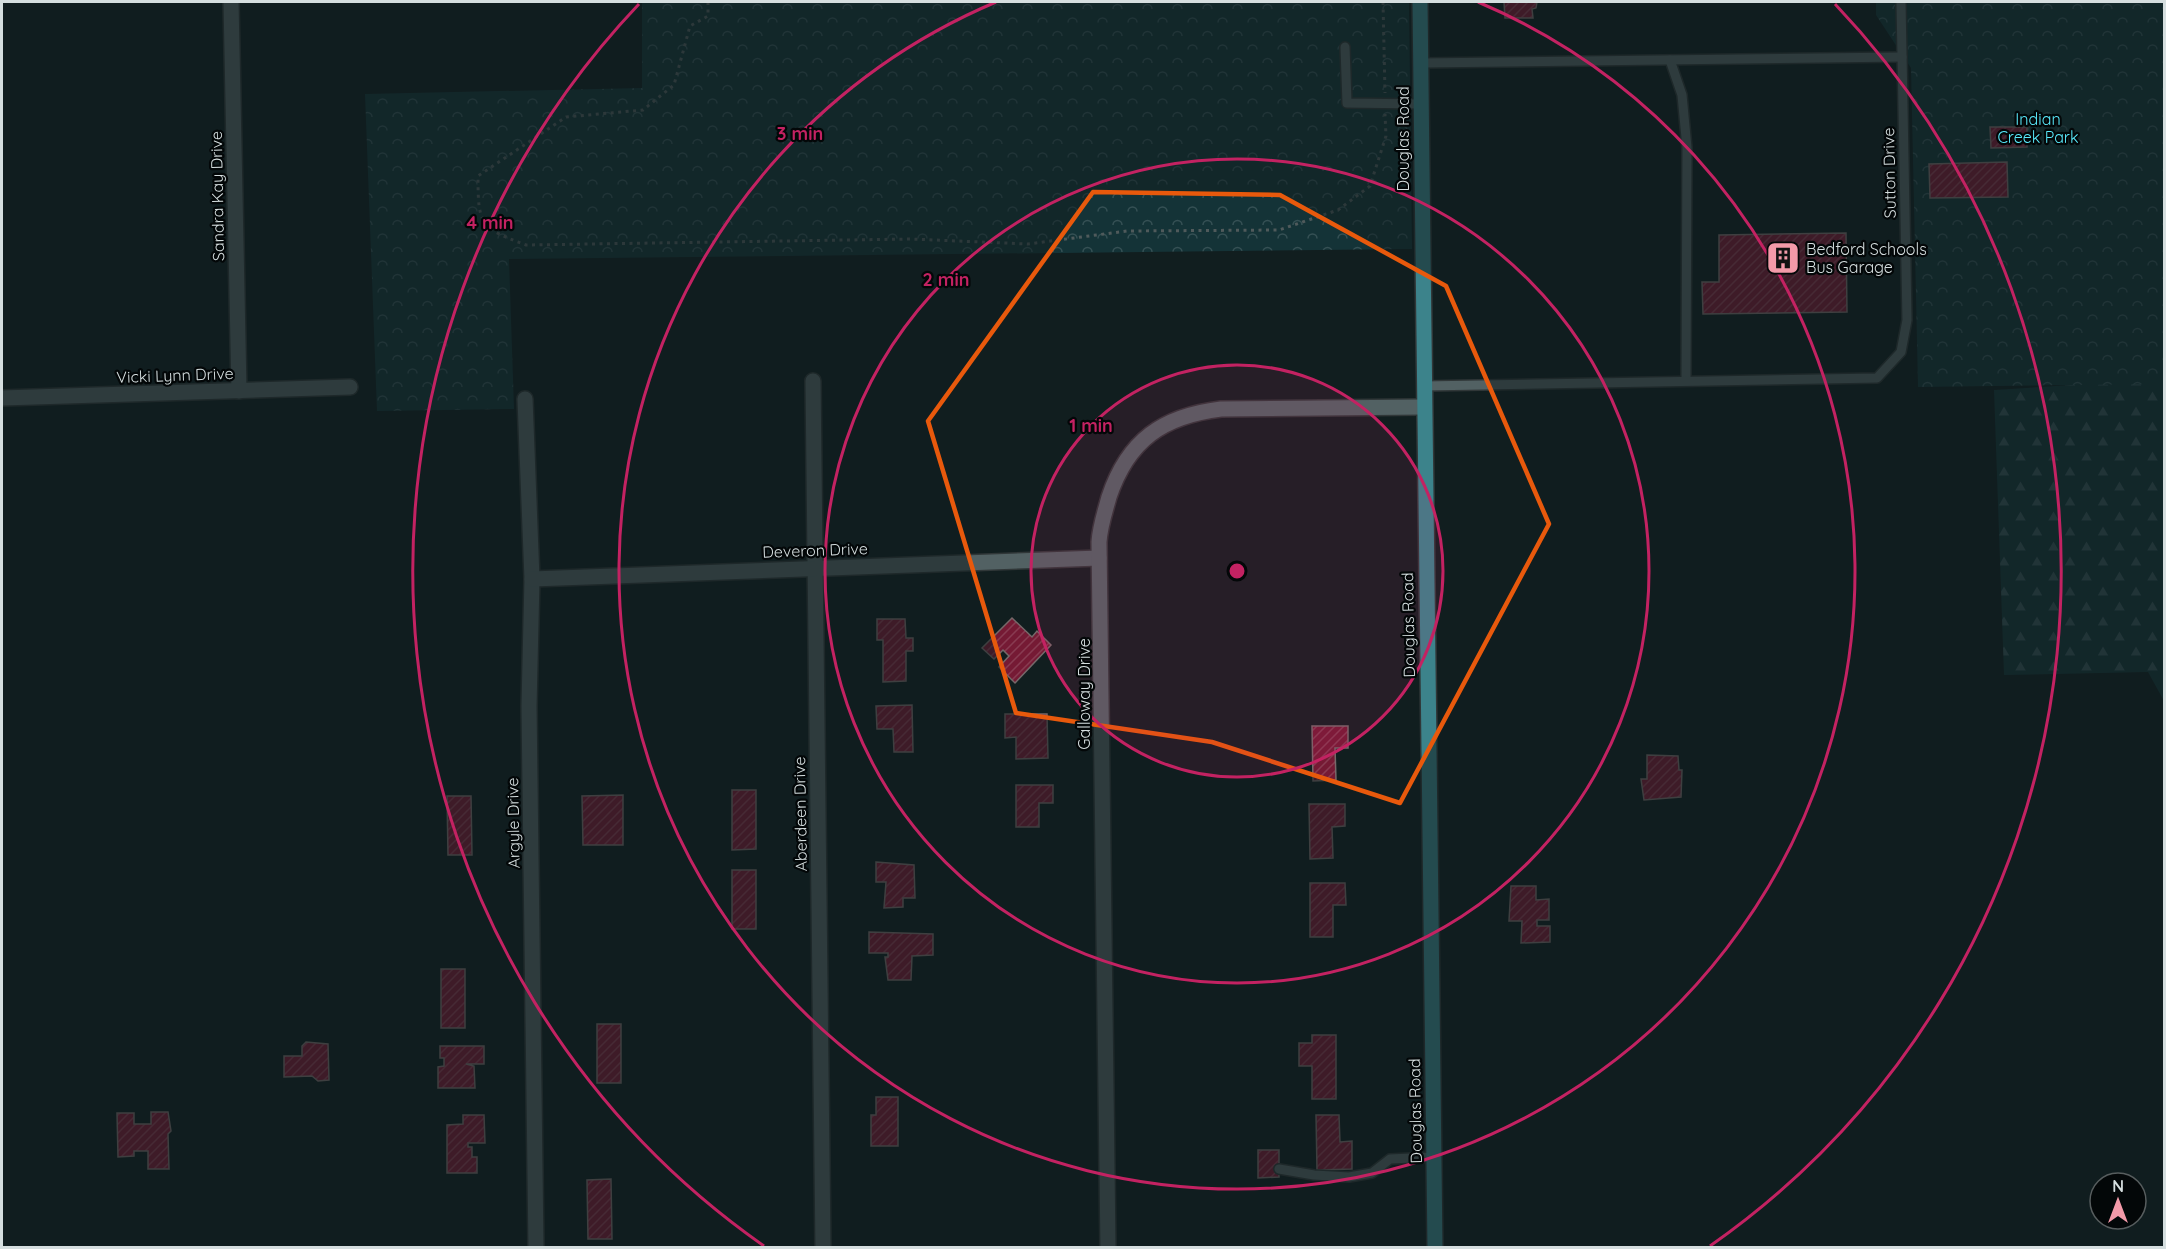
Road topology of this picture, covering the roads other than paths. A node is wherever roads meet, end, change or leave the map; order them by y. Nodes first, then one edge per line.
1 (231, 2) edge
2 (1420, 2) edge
3 (1901, 2) edge
4 (1345, 46) dead end
5 (1902, 57) junction
6 (1670, 60) junction
7 (1421, 63) junction
8 (1421, 104) junction
9 (1686, 380) junction
10 (813, 381) dead end
11 (350, 387) dead end
12 (1423, 387) junction
13 (239, 391) junction
14 (2, 398) edge
15 (525, 399) dead end
16 (1423, 407) junction
17 (1099, 558) junction
18 (815, 568) junction
19 (532, 579) junction
20 (1433, 1157) junction
21 (1279, 1169) dead end
22 (536, 1248) edge
23 (823, 1248) edge
24 (1108, 1248) edge
25 (1435, 1248) edge

1 - 13 street, Sandra Kay Drive
2 - 7 street, Douglas Road
3 - 5 lane, Sutton Drive
4 - 8 lane
5 - 6 lane
5 - 9 lane, Sutton Drive
6 - 7 lane
6 - 9 lane
7 - 8 street, Douglas Road
8 - 12 street, Douglas Road
9 - 12 lane, Sutton Drive
10 - 18 street, Aberdeen Drive
11 - 13 street, Vicki Lynn Drive
12 - 16 street, Douglas Road
13 - 14 street, Vicki Lynn Drive
15 - 19 street, Argyle Drive
16 - 17 street, Galloway Drive
16 - 20 street, Douglas Road
17 - 18 street, Deveron Drive
17 - 24 street, Galloway Drive
18 - 19 street, Deveron Drive
18 - 23 street, Aberdeen Drive
19 - 22 street, Argyle Drive
20 - 21 lane
20 - 25 street, Douglas Road

